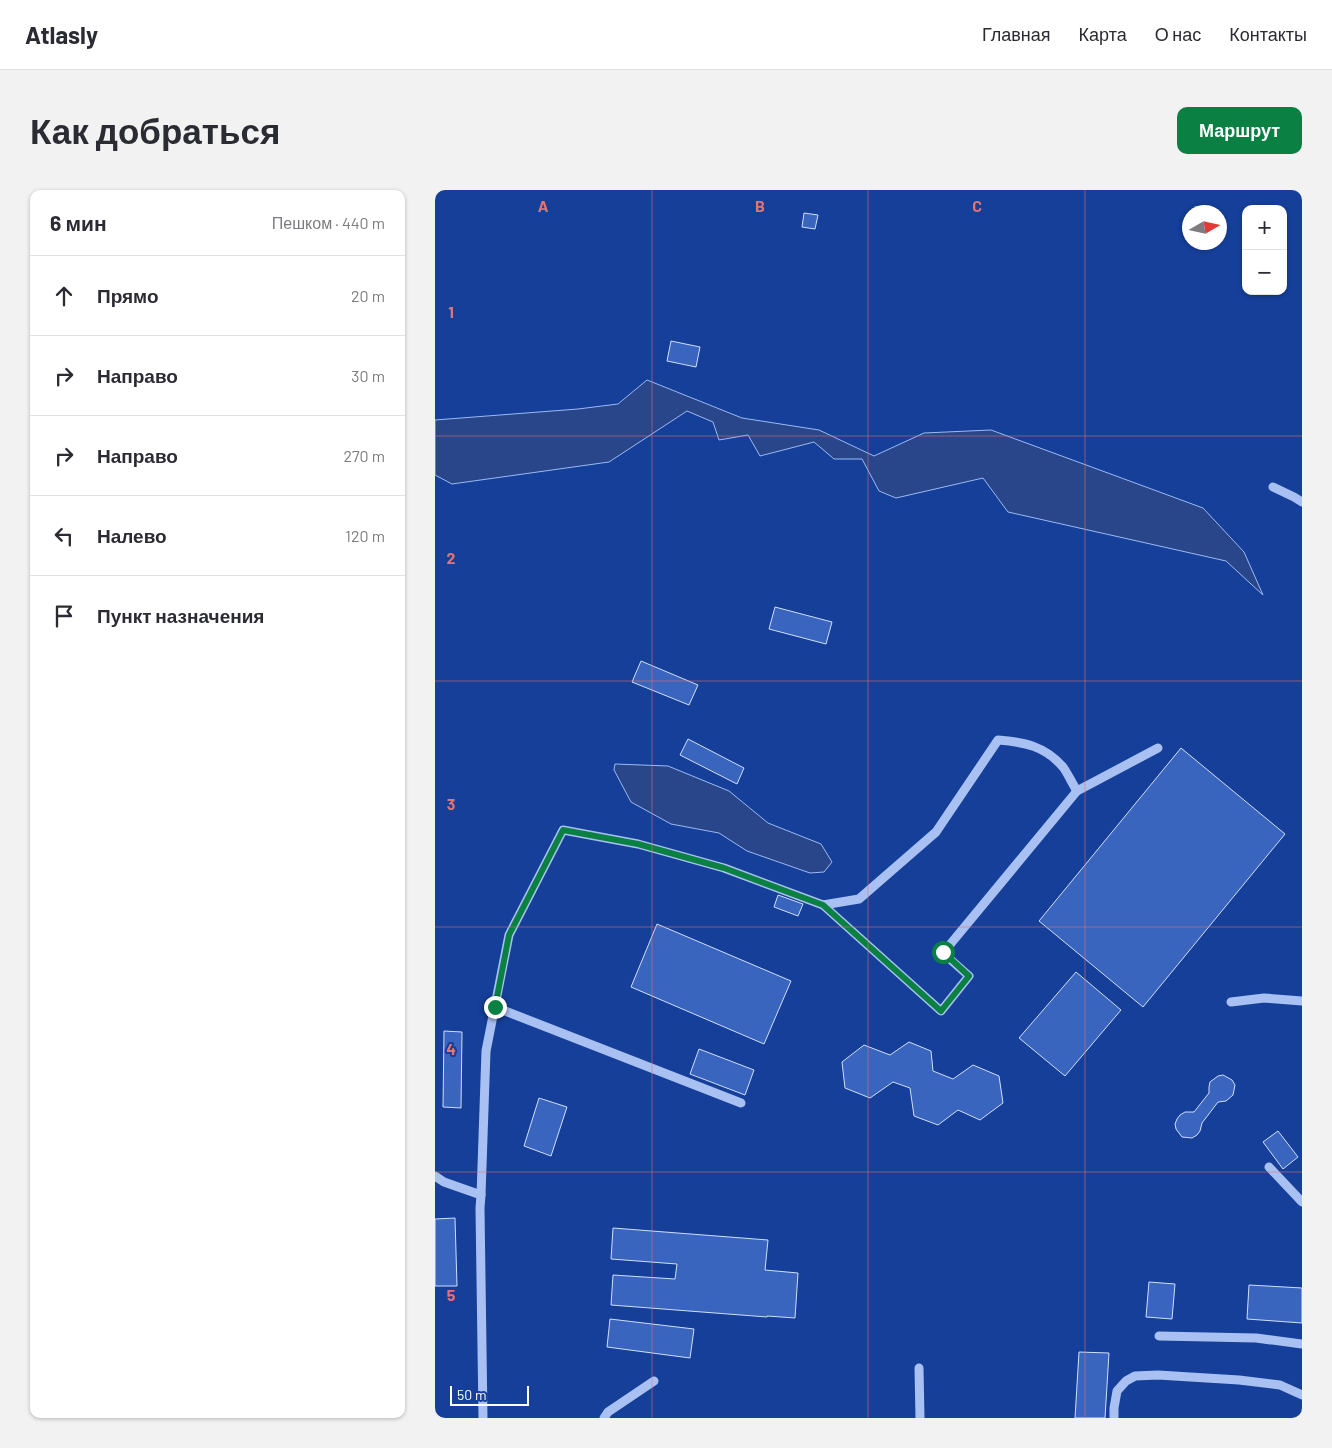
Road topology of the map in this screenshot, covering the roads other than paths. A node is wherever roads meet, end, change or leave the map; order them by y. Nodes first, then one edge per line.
1 (1273, 487) dead end
2 (1302, 502) edge
3 (1158, 748) dead end
4 (1077, 791) junction
5 (823, 905) junction
6 (1302, 1000) edge
7 (1231, 1002) dead end
8 (495, 1007) junction
9 (741, 1103) dead end
10 (1269, 1167) dead end
11 (435, 1176) edge
12 (481, 1195) junction
13 (1302, 1202) edge
14 (1159, 1336) dead end
15 (1302, 1344) edge
16 (919, 1368) dead end
17 (655, 1381) dead end
18 (1302, 1395) edge
19 (483, 1418) edge
20 (604, 1418) edge
21 (920, 1418) edge
22 (1113, 1418) edge

1 - 2 street
3 - 4 street
4 - 5 street
4 - 5 street
5 - 8 street
6 - 7 street
8 - 9 street
8 - 12 street
10 - 13 street
11 - 12 street
12 - 19 street
14 - 15 street
16 - 21 street
17 - 20 street
18 - 22 street

